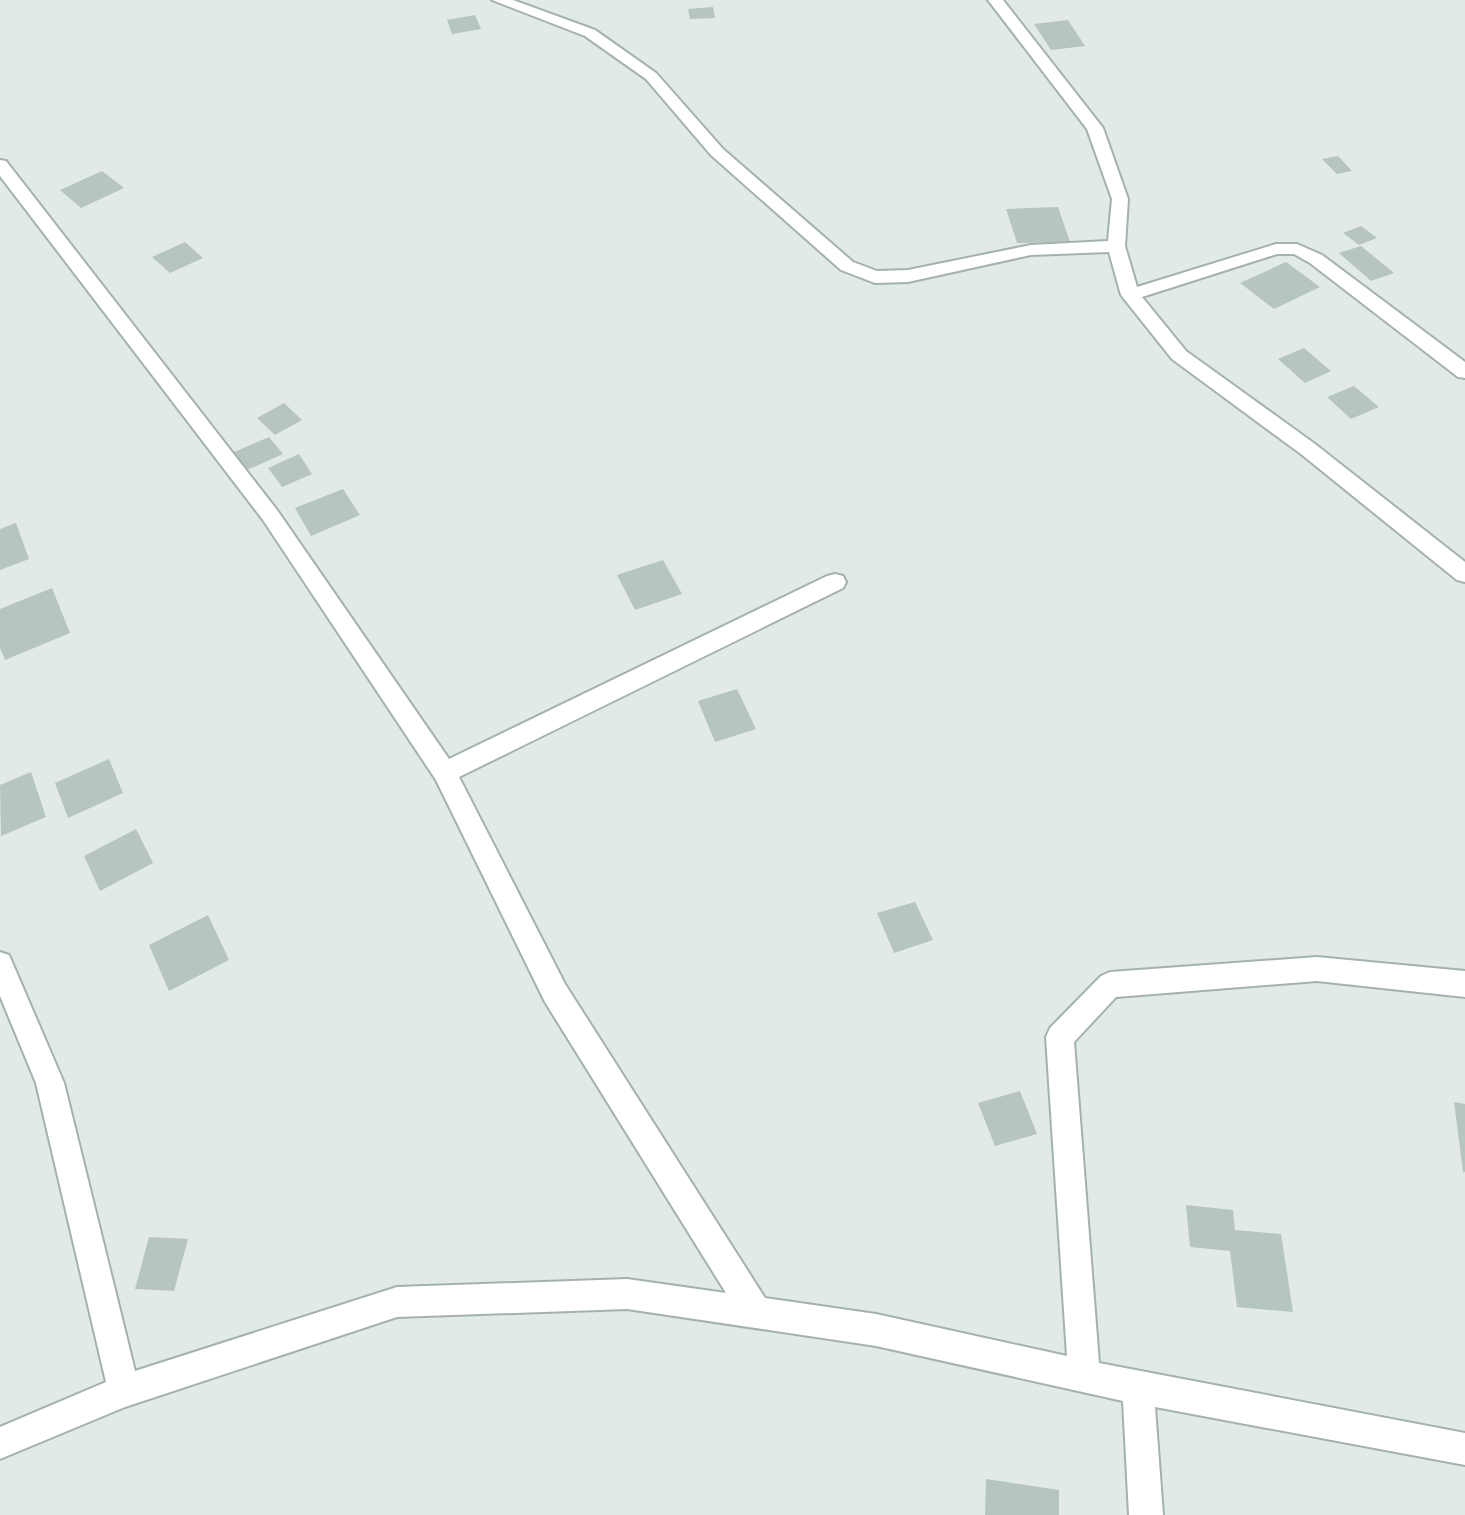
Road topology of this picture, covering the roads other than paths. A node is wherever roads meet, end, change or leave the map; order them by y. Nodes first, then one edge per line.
1 (499, 0) edge
2 (995, 0) edge
3 (0, 165) edge
4 (1116, 246) junction
5 (1130, 295) junction
6 (1465, 372) edge
7 (1465, 574) edge
8 (835, 582) dead end
9 (445, 773) junction
10 (0, 964) edge
11 (1465, 984) edge
12 (756, 1313) junction
13 (1084, 1376) junction
14 (1138, 1388) junction
15 (124, 1391) junction
16 (0, 1443) edge
17 (1465, 1449) edge
18 (1146, 1515) edge

1 - 4 street
2 - 4 street
3 - 9 street
4 - 5 street
5 - 6 street
5 - 7 street
8 - 9 street
9 - 12 street
10 - 15 street
11 - 13 street
12 - 13 street
12 - 15 street
13 - 14 street
14 - 17 street
14 - 18 street
15 - 16 street

